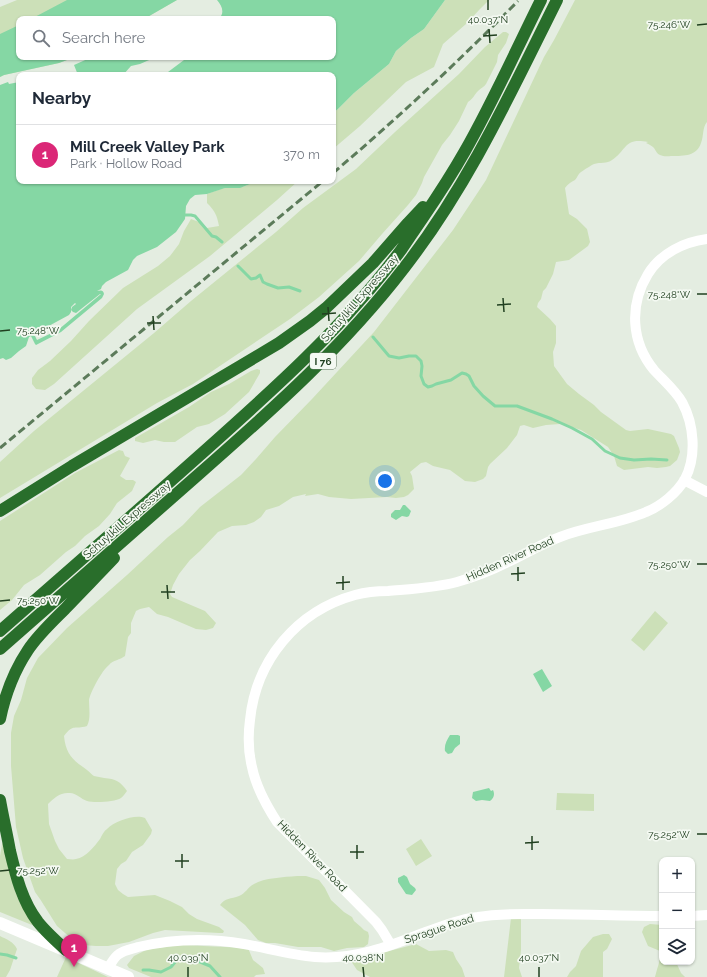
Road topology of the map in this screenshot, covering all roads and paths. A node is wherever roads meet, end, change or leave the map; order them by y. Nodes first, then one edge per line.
1 (541, 0) edge
2 (557, 0) edge
3 (445, 185) junction
4 (707, 239) edge
5 (684, 480) junction
6 (180, 491) junction
7 (707, 492) edge
8 (0, 512) edge
9 (0, 631) edge
10 (0, 649) edge
11 (0, 719) edge
12 (0, 800) edge
13 (659, 916) edge
14 (695, 916) edge
15 (707, 916) edge
16 (0, 923) edge
17 (391, 945) junction
18 (66, 950) junction
19 (108, 968) junction
20 (128, 977) edge

1 - 3 highway, Schuylkill Expressway / I 76
2 - 6 highway, Schuylkill Expressway / I 76
3 - 8 highway
3 - 9 highway, Schuylkill Expressway / I 76
4 - 5 street, Hidden River Road
5 - 7 street
5 - 17 street, Hidden River Road
6 - 10 highway, Schuylkill Expressway / I 76
6 - 11 highway
12 - 18 highway
13 - 17 street, Sprague Road
14 - 15 street
16 - 18 main road
17 - 19 street, Sprague Road
18 - 19 main road
19 - 20 main road

